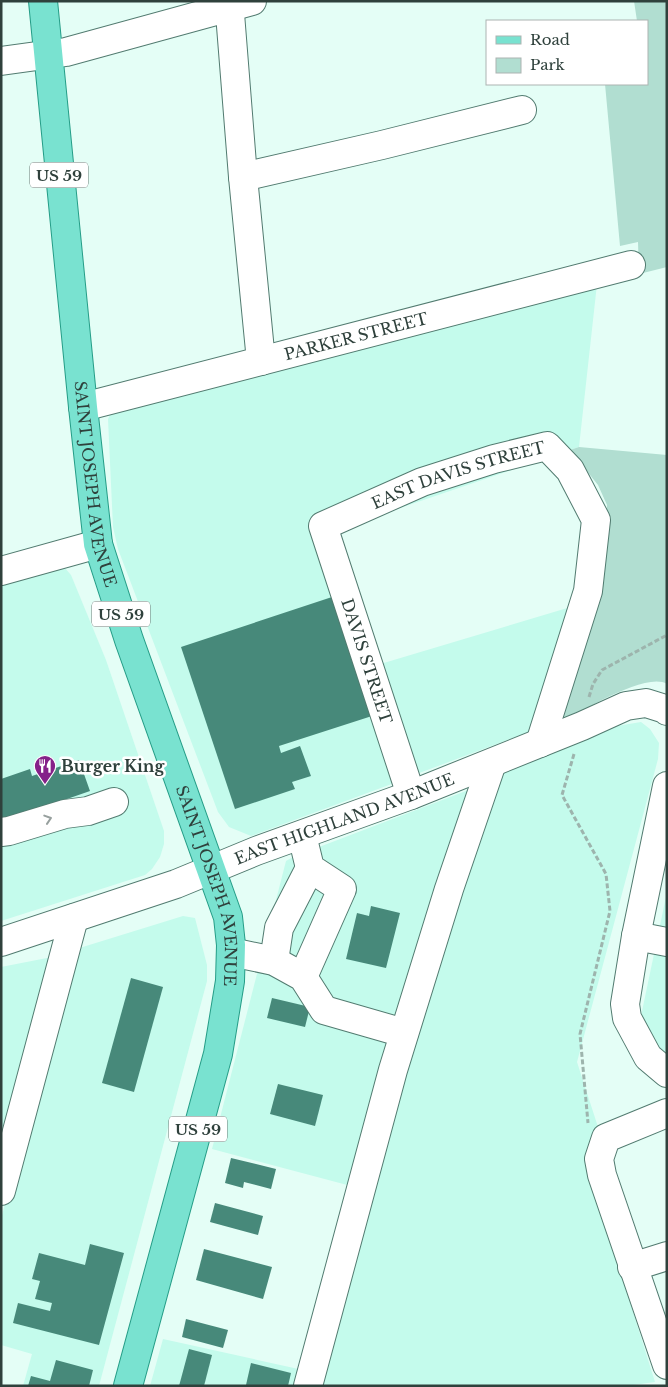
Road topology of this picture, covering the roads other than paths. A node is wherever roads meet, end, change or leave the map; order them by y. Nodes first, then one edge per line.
1 (42, 1) edge
2 (237, 3) edge
3 (47, 55) junction
4 (1, 61) edge
5 (522, 110) dead end
6 (243, 177) junction
7 (631, 265) dead end
8 (261, 361) junction
9 (82, 407) junction
10 (323, 526) joint
11 (98, 544) junction
12 (1, 571) edge
13 (667, 712) edge
14 (540, 743) junction
15 (492, 763) junction
16 (667, 786) edge
17 (411, 795) junction
18 (114, 802) dead end
19 (1, 832) edge
20 (302, 834) junction
21 (310, 868) junction
22 (211, 870) junction
23 (74, 918) junction
24 (636, 936) junction
25 (1, 942) edge
26 (667, 942) edge
27 (231, 952) junction
28 (274, 961) junction
29 (302, 977) junction
30 (404, 1033) junction
31 (667, 1073) edge
32 (667, 1113) edge
33 (1, 1190) edge
34 (667, 1256) edge
35 (632, 1266) junction
36 (667, 1364) edge
37 (128, 1386) edge
38 (308, 1386) edge

1 - 3 main road, SAINT JOSEPH AVENUE / US 59
2 - 3 street
2 - 6 street
3 - 4 street
3 - 9 main road, SAINT JOSEPH AVENUE / US 59
5 - 6 street
6 - 8 street
7 - 8 street, PARKER STREET
8 - 9 street, PARKER STREET
9 - 11 main road, SAINT JOSEPH AVENUE / US 59
10 - 14 street, EAST DAVIS STREET
10 - 17 street, DAVIS STREET
11 - 12 street
11 - 22 main road, SAINT JOSEPH AVENUE / US 59
13 - 14 street, EAST HIGHLAND AVENUE
14 - 15 street, EAST HIGHLAND AVENUE
15 - 17 street, EAST HIGHLAND AVENUE
15 - 30 street
16 - 24 street
17 - 20 street, EAST HIGHLAND AVENUE
19 -> 18 street
20 - 21 street
20 - 22 street, EAST HIGHLAND AVENUE
21 - 28 street
21 - 29 street
22 - 23 street, EAST HIGHLAND AVENUE
22 - 27 main road, SAINT JOSEPH AVENUE / US 59
23 - 25 street, EAST HIGHLAND AVENUE
23 - 33 street
24 - 26 street
24 - 31 street
27 - 28 street
27 - 37 main road, SAINT JOSEPH AVENUE / US 59
28 - 29 street
29 - 30 street
30 - 38 street
32 - 35 street
34 - 35 street
35 - 36 street

